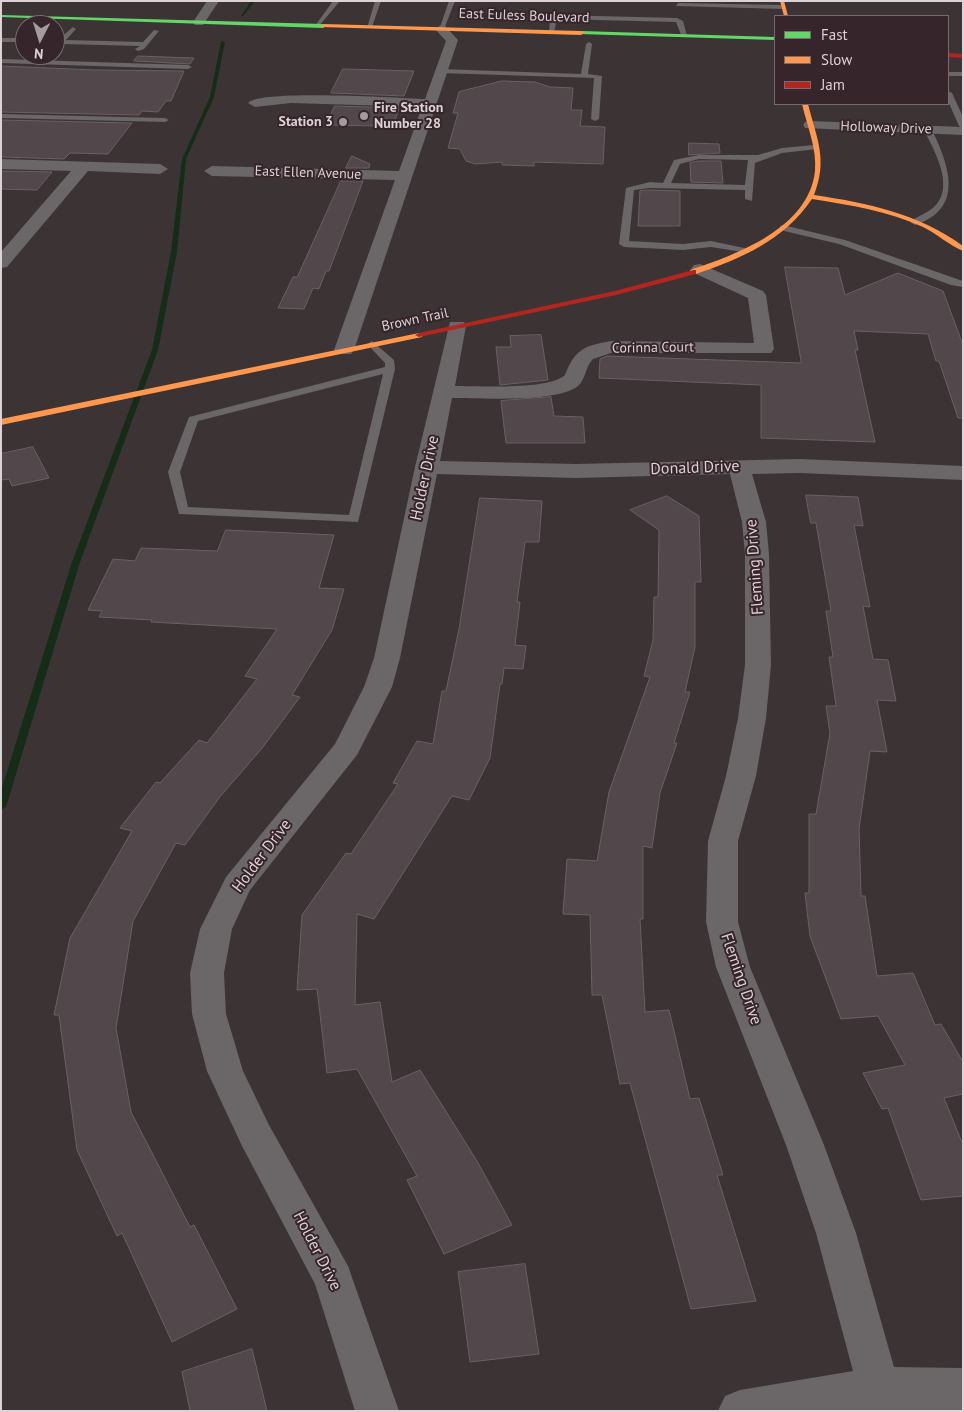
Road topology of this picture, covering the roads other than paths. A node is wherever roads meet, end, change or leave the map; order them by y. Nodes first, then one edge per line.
1 (212, 1) edge
2 (337, 1) edge
3 (378, 1) edge
4 (452, 1) edge
5 (678, 3) edge
6 (784, 8) edge
7 (1, 16) edge
8 (680, 21) junction
9 (199, 22) junction
10 (317, 25) junction
11 (1, 27) edge
12 (369, 27) junction
13 (15, 28) edge
14 (65, 29) edge
15 (74, 29) junction
16 (156, 31) junction
17 (551, 32) junction
18 (446, 34) junction
19 (65, 36) edge
20 (684, 36) junction
21 (774, 39) edge
22 (1, 40) edge
23 (15, 40) edge
24 (65, 43) edge
25 (145, 44) junction
26 (589, 44) junction
27 (949, 44) edge
28 (963, 44) edge
29 (1, 48) edge
30 (15, 49) edge
31 (774, 50) edge
32 (949, 55) edge
33 (963, 56) edge
34 (1, 61) edge
35 (108, 65) junction
36 (188, 67) dead end
37 (440, 72) junction
38 (949, 74) edge
39 (963, 74) edge
40 (584, 76) junction
41 (949, 95) edge
42 (255, 103) dead end
43 (429, 103) junction
44 (805, 105) edge
45 (953, 105) junction
46 (963, 106) edge
47 (1, 116) edge
48 (595, 119) dead end
49 (165, 120) dead end
50 (962, 124) edge
51 (810, 125) junction
52 (928, 130) junction
53 (814, 147) junction
54 (759, 158) junction
55 (1, 164) edge
56 (83, 167) junction
57 (160, 169) dead end
58 (212, 171) dead end
59 (404, 176) junction
60 (666, 185) junction
61 (750, 188) junction
62 (812, 197) junction
63 (750, 199) dead end
64 (915, 222) junction
65 (783, 228) junction
66 (963, 249) edge
67 (746, 251) junction
68 (1, 263) edge
69 (700, 269) junction
70 (963, 284) edge
71 (458, 326) junction
72 (350, 331) junction
73 (372, 344) junction
74 (344, 350) junction
75 (390, 369) junction
76 (443, 392) junction
77 (1, 422) edge
78 (426, 467) junction
79 (739, 467) junction
80 (963, 473) edge
81 (879, 1388) junction
82 (963, 1389) edge
83 (377, 1411) edge
84 (740, 1411) edge

1 - 9 street
2 - 10 lane
3 - 12 lane
4 - 18 lane
5 - 6 lane
5 - 8 lane
7 - 9 main road, East Euless Boulevard
8 - 17 lane
8 - 20 lane
9 - 10 main road, East Euless Boulevard
10 - 12 main road, East Euless Boulevard
11 - 13 main road
12 - 18 main road, East Euless Boulevard
14 - 15 main road, East Euless Boulevard
15 - 16 main road, East Euless Boulevard
15 - 19 lane
16 - 18 main road, East Euless Boulevard
16 - 25 lane
17 - 18 main road, East Euless Boulevard
17 - 20 main road, East Euless Boulevard
18 - 26 main road, East Euless Boulevard
18 - 37 street
20 - 21 main road, East Euless Boulevard
22 - 23 lane
24 - 25 lane
25 - 35 lane
26 - 31 main road, East Euless Boulevard
26 - 40 lane
27 - 28 main road
29 - 30 lane
32 - 33 main road
34 - 35 lane
35 - 36 lane
37 - 40 lane
37 - 43 street
38 - 39 lane
40 - 48 lane
41 - 45 lane
42 - 43 street
43 - 59 street
44 - 51 main road
45 - 46 lane
45 - 50 lane
47 - 49 lane
50 - 52 street, Holloway Drive
51 - 52 street, Holloway Drive
51 - 53 main road
52 - 64 lane
53 - 54 lane
53 - 62 main road
54 - 60 lane
54 - 61 lane
55 - 56 street
56 - 57 street
56 - 68 street
58 - 59 street, East Ellen Avenue
59 - 72 street
60 - 61 lane
60 - 67 lane
61 - 63 lane
62 - 64 main road
62 - 65 main road, Brown Trail
64 - 66 main road
65 - 67 main road, Brown Trail
65 - 70 lane
67 - 69 main road, Brown Trail
69 - 71 main road, Brown Trail
69 - 76 street, Corinna Court
71 - 73 main road, Brown Trail
71 - 76 street, Holder Drive
72 - 73 street
72 - 74 street
73 - 74 main road, Brown Trail
73 - 75 lane
74 - 77 main road, Brown Trail
75 - 75 lane
76 - 78 street, Holder Drive
78 - 79 street, Donald Drive
78 - 83 street, Holder Drive
79 - 80 street, Donald Drive
79 - 81 street, Fleming Drive
81 - 82 street
81 - 84 street

